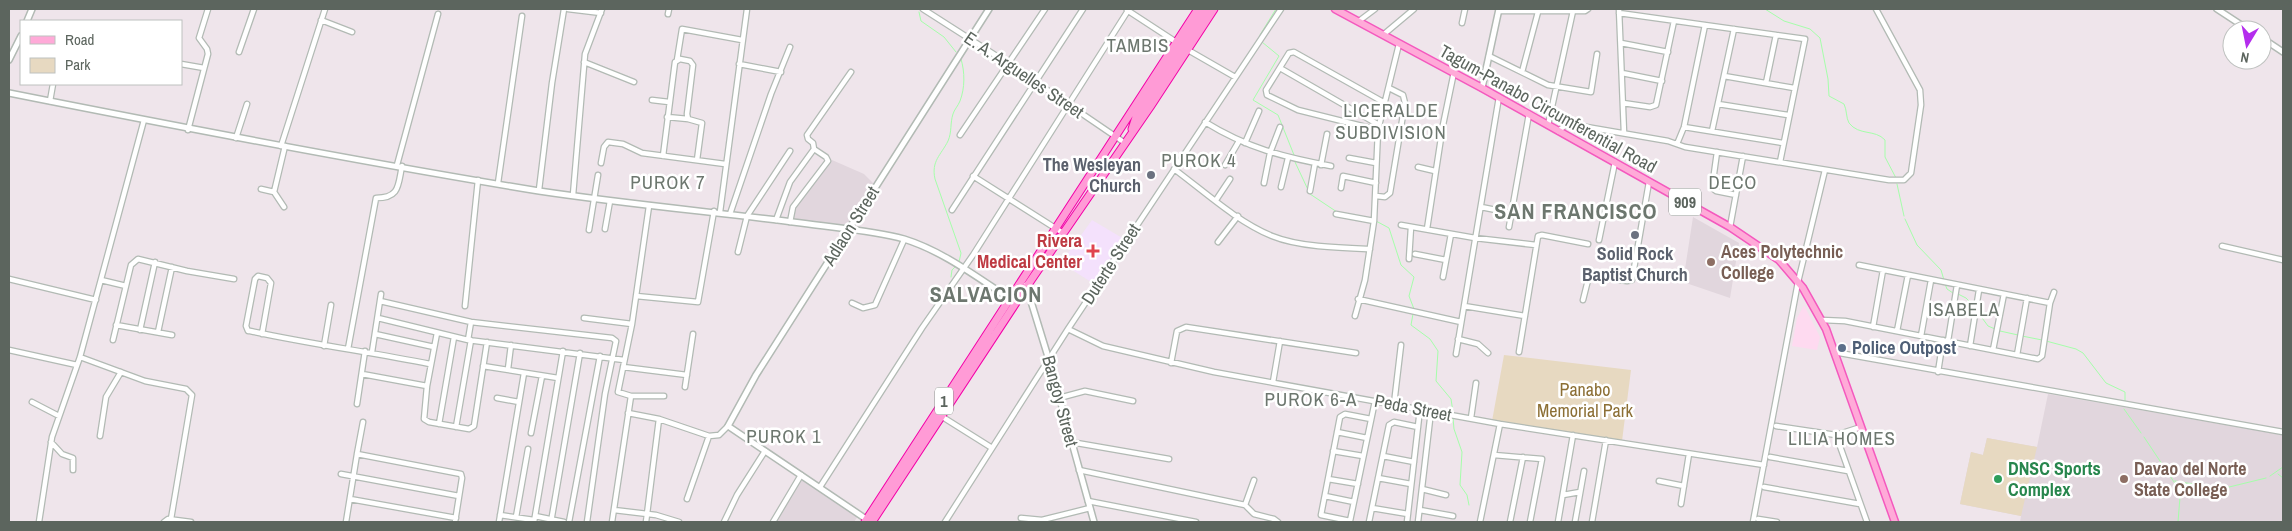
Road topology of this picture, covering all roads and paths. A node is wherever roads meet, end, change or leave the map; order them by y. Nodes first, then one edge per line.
1 (208, 9) edge
2 (254, 9) edge
3 (325, 9) edge
4 (564, 9) edge
5 (568, 9) edge
6 (747, 9) edge
7 (923, 9) edge
8 (989, 9) edge
9 (1045, 9) edge
10 (1083, 9) edge
11 (1128, 9) edge
12 (1206, 9) edge
13 (1214, 9) edge
14 (1281, 9) edge
15 (1335, 9) edge
16 (1375, 9) edge
17 (1414, 9) edge
18 (1465, 9) edge
19 (1588, 9) edge
20 (1876, 9) edge
21 (2217, 9) edge
22 (1499, 10) edge
23 (602, 11) edge
24 (1536, 11) edge
25 (1573, 11) junction
26 (1619, 11) edge
27 (1200, 12) edge
28 (438, 14) dead end
29 (522, 16) dead end
30 (321, 20) junction
31 (1674, 20) junction
32 (2234, 20) edge
33 (1359, 21) junction
34 (1462, 23) dead end
35 (1705, 25) junction
36 (1734, 29) junction
37 (352, 32) dead end
38 (1383, 35) junction
39 (1776, 35) junction
40 (20, 38) edge
41 (970, 38) junction
42 (742, 40) junction
43 (1176, 42) junction
44 (1620, 43) junction
45 (1399, 44) junction
46 (2272, 45) edge
47 (790, 47) dead end
48 (1188, 50) junction
49 (239, 52) dead end
50 (1668, 52) junction
51 (2283, 52) edge
52 (1597, 54) dead end
53 (1489, 56) junction
54 (9, 60) edge
55 (677, 60) junction
56 (584, 62) junction
57 (182, 64) edge
58 (739, 64) junction
59 (1009, 64) junction
60 (204, 68) junction
61 (1280, 68) junction
62 (781, 72) junction
63 (851, 72) dead end
64 (1454, 72) junction
65 (1522, 72) junction
66 (1622, 73) junction
67 (1724, 76) junction
68 (1235, 77) junction
69 (1662, 80) junction
70 (634, 82) dead end
71 (1035, 83) junction
72 (1766, 83) junction
73 (53, 85) edge
74 (1557, 87) junction
75 (1389, 88) junction
76 (1482, 88) junction
77 (1794, 88) junction
78 (9, 93) edge
79 (1499, 97) junction
80 (652, 100) dead end
81 (50, 101) junction
82 (669, 102) junction
83 (1385, 103) junction
84 (1623, 103) junction
85 (247, 104) dead end
86 (1067, 104) junction
87 (1718, 104) junction
88 (1259, 111) dead end
89 (1138, 114) junction
90 (1529, 114) junction
91 (1788, 115) junction
92 (667, 117) junction
93 (688, 119) junction
94 (144, 120) junction
95 (1205, 122) junction
96 (1548, 125) junction
97 (1684, 126) junction
98 (1280, 127) dead end
99 (1379, 128) junction
100 (188, 130) junction
101 (1558, 131) junction
102 (1712, 131) junction
103 (1624, 133) junction
104 (1116, 134) junction
105 (1327, 134) dead end
106 (960, 135) dead end
107 (236, 138) junction
108 (1126, 141) junction
109 (1240, 141) junction
110 (1245, 143) junction
111 (1783, 143) junction
112 (1677, 144) junction
113 (283, 146) junction
114 (814, 149) junction
115 (790, 152) dead end
116 (1717, 152) junction
117 (1270, 154) junction
118 (663, 156) junction
119 (1743, 156) junction
120 (1288, 158) junction
121 (1349, 158) dead end
122 (697, 160) junction
123 (1615, 162) junction
124 (1780, 162) junction
125 (601, 163) dead end
126 (1376, 163) junction
127 (725, 164) junction
128 (1318, 164) junction
129 (1224, 165) dead end
130 (400, 166) junction
131 (1331, 166) dead end
132 (1418, 167) dead end
133 (1174, 169) junction
134 (1825, 170) junction
135 (1435, 171) junction
136 (598, 175) dead end
137 (973, 176) junction
138 (1230, 179) dead end
139 (478, 180) junction
140 (1649, 182) junction
141 (498, 183) junction
142 (1264, 183) dead end
143 (1376, 183) junction
144 (1281, 187) dead end
145 (1341, 188) dead end
146 (261, 189) dead end
147 (539, 190) junction
148 (1310, 191) dead end
149 (274, 192) junction
150 (572, 195) junction
151 (1736, 195) junction
152 (1376, 196) junction
153 (1008, 198) junction
154 (595, 199) junction
155 (1216, 200) junction
156 (610, 201) junction
157 (1073, 202) junction
158 (650, 206) junction
159 (284, 207) dead end
160 (1081, 207) junction
161 (1481, 208) junction
162 (952, 210) dead end
163 (717, 212) junction
164 (1511, 213) junction
165 (730, 214) junction
166 (1336, 214) dead end
167 (746, 216) junction
168 (1238, 216) junction
169 (776, 220) junction
170 (1374, 221) junction
171 (790, 222) junction
172 (1401, 225) dead end
173 (1411, 227) junction
174 (1509, 227) dead end
175 (1730, 227) junction
176 (605, 229) dead end
177 (1056, 229) junction
178 (1427, 229) junction
179 (589, 230) dead end
180 (849, 230) junction
181 (1063, 233) junction
182 (1451, 234) junction
183 (1475, 238) junction
184 (904, 240) junction
185 (1599, 240) dead end
186 (1218, 242) dead end
187 (1588, 244) dead end
188 (1536, 245) junction
189 (2222, 246) dead end
190 (1370, 249) junction
191 (738, 252) dead end
192 (1415, 254) dead end
193 (1409, 259) dead end
194 (1446, 260) junction
195 (2283, 260) edge
196 (155, 262) junction
197 (1859, 265) dead end
198 (172, 267) junction
199 (963, 268) junction
200 (1883, 270) junction
201 (1908, 275) junction
202 (1443, 278) dead end
203 (9, 279) edge
204 (234, 279) dead end
205 (101, 280) junction
206 (1932, 280) junction
207 (1798, 282) junction
208 (1024, 284) junction
209 (1957, 285) junction
210 (126, 286) junction
211 (1979, 290) junction
212 (2054, 292) dead end
213 (381, 294) dead end
214 (2004, 294) junction
215 (636, 296) junction
216 (2027, 298) junction
217 (1358, 299) junction
218 (96, 300) junction
219 (1013, 300) junction
220 (1584, 300) dead end
221 (380, 301) junction
222 (852, 303) dead end
223 (2050, 303) junction
224 (331, 304) dead end
225 (465, 306) dead end
226 (1464, 306) junction
227 (1354, 316) dead end
228 (1525, 316) junction
229 (378, 318) junction
230 (584, 318) dead end
231 (1822, 320) junction
232 (471, 322) junction
233 (1461, 322) junction
234 (632, 324) junction
235 (116, 325) junction
236 (1873, 327) junction
237 (1068, 329) junction
238 (140, 330) junction
239 (1897, 331) junction
240 (158, 332) junction
241 (437, 333) junction
242 (262, 334) junction
243 (375, 334) junction
244 (694, 334) dead end
245 (172, 335) dead end
246 (1921, 336) junction
247 (454, 337) junction
248 (113, 340) dead end
249 (469, 340) junction
250 (1458, 340) junction
251 (1280, 341) junction
252 (1946, 341) junction
253 (487, 342) junction
254 (511, 345) junction
255 (1401, 345) dead end
256 (324, 346) junction
257 (1970, 346) junction
258 (434, 347) junction
259 (348, 349) junction
260 (9, 350) edge
261 (1993, 350) junction
262 (365, 351) junction
263 (372, 352) junction
264 (562, 352) junction
265 (1356, 352) dead end
266 (1519, 352) dead end
267 (1834, 352) junction
268 (1488, 353) dead end
269 (580, 354) junction
270 (1456, 354) dead end
271 (2017, 355) junction
272 (80, 356) junction
273 (600, 356) junction
274 (614, 357) junction
275 (624, 360) junction
276 (1049, 360) junction
277 (430, 364) junction
278 (1171, 364) junction
279 (77, 365) junction
280 (483, 366) junction
281 (623, 367) junction
282 (508, 369) junction
283 (120, 372) junction
284 (524, 372) junction
285 (1938, 372) junction
286 (362, 374) junction
287 (542, 376) junction
288 (687, 376) junction
289 (558, 378) junction
290 (1273, 382) junction
291 (1476, 383) dead end
292 (427, 386) junction
293 (685, 387) dead end
294 (630, 396) junction
295 (664, 396) dead end
296 (497, 398) dead end
297 (1059, 398) junction
298 (1133, 401) dead end
299 (1375, 401) junction
300 (32, 402) dead end
301 (519, 402) junction
302 (357, 404) dead end
303 (1394, 404) junction
304 (1420, 409) junction
305 (1431, 411) junction
306 (628, 413) junction
307 (939, 414) junction
308 (59, 416) junction
309 (1471, 418) junction
310 (658, 419) junction
311 (1371, 419) junction
312 (363, 422) dead end
313 (439, 424) junction
314 (1500, 424) junction
315 (728, 426) junction
316 (1776, 426) dead end
317 (456, 427) junction
318 (1418, 427) junction
319 (1861, 427) junction
320 (1337, 432) junction
321 (2283, 432) edge
322 (531, 433) dead end
323 (1573, 435) junction
324 (1836, 435) junction
325 (100, 436) dead end
326 (709, 436) junction
327 (1367, 438) junction
328 (1606, 440) junction
329 (51, 442) junction
330 (1071, 442) junction
331 (992, 448) junction
332 (528, 449) dead end
333 (765, 450) junction
334 (1333, 451) junction
335 (357, 454) junction
336 (1689, 454) junction
337 (1494, 455) junction
338 (1364, 456) junction
339 (1383, 456) junction
340 (1523, 457) junction
341 (1770, 457) dead end
342 (1169, 459) dead end
343 (1414, 462) junction
344 (1764, 465) junction
345 (73, 470) dead end
346 (1079, 470) junction
347 (1584, 471) dead end
348 (1848, 471) junction
349 (341, 474) dead end
350 (801, 475) junction
351 (354, 476) junction
352 (1328, 478) junction
353 (1378, 478) junction
354 (1254, 480) dead end
355 (1659, 481) dead end
356 (1358, 484) junction
357 (1411, 484) junction
358 (1684, 486) junction
359 (820, 487) junction
360 (1764, 487) dead end
361 (1422, 489) junction
362 (1580, 492) junction
363 (1446, 494) dead end
364 (1563, 495) junction
365 (459, 496) junction
366 (1325, 496) junction
367 (350, 499) junction
368 (687, 499) dead end
369 (1088, 501) junction
370 (1354, 502) junction
371 (1245, 504) junction
372 (1681, 504) dead end
373 (1860, 504) junction
374 (1090, 508) junction
375 (1372, 508) junction
376 (614, 510) junction
377 (1420, 510) junction
378 (647, 513) junction
379 (500, 514) junction
380 (1408, 514) junction
381 (1453, 516) dead end
382 (516, 517) junction
383 (1021, 518) dead end
384 (171, 519) junction
385 (1758, 519) dead end
386 (455, 520) edge
387 (534, 520) edge
388 (551, 521) edge
389 (869, 521) edge
390 (39, 522) edge
391 (164, 522) edge
392 (191, 522) edge
393 (348, 522) edge
394 (498, 522) edge
395 (564, 522) edge
396 (569, 522) edge
397 (587, 522) edge
398 (612, 522) edge
399 (646, 522) edge
400 (678, 522) edge
401 (724, 522) edge
402 (773, 522) edge
403 (945, 522) edge
404 (1094, 522) edge
405 (1196, 522) edge
406 (1278, 522) edge
407 (1369, 522) edge
408 (1407, 522) edge
409 (1418, 522) edge
410 (1480, 522) edge
411 (1510, 522) edge
412 (1530, 522) edge
413 (1558, 522) edge
414 (1575, 522) edge
415 (1592, 522) edge
416 (1753, 522) edge
417 (1777, 522) edge
418 (1866, 522) edge
419 (1895, 522) edge

1 - 60 street
2 - 49 street
3 - 30 street
4 - 147 street
5 - 23 street
6 - 42 street
7 - 41 street, E. A. Arguelles Street
8 - 41 street, Adlaon Street
9 - 59 street
10 - 71 street
11 - 43 street
11 - 86 street
12 - 27 highway, 1
13 - 48 highway, 1
14 - 68 street, Duterte Street
15 - 33 main road, Tagum-Panabo Circumferential Road / 909
16 - 33 street
17 - 38 street
18 - 34 street
19 - 25 street
20 - 134 street
21 - 32 street
22 - 24 street
22 - 53 street
23 - 56 street
24 - 25 street
24 - 65 street
25 - 74 street
26 - 31 street
26 - 44 street
27 - 43 highway, 1
27 - 89 highway, 1
28 - 130 street
29 - 141 street
30 - 37 street
30 - 113 street
31 - 35 street
31 - 50 street
33 - 38 main road, Tagum-Panabo Circumferential Road / 909
35 - 36 street
35 - 97 street
36 - 39 street
36 - 67 street
38 - 45 main road, Tagum-Panabo Circumferential Road / 909
39 - 72 street
39 - 77 street
40 - 54 street
41 - 59 street, E. A. Arguelles Street
41 - 180 street, Adlaon Street
42 - 55 street
42 - 58 street
43 - 104 highway, 1
44 - 50 street
44 - 66 street
45 - 64 main road, Tagum-Panabo Circumferential Road / 909
45 - 75 street
46 - 51 street
47 - 62 street
48 - 68 street
48 - 108 highway, 1
50 - 69 street
52 - 74 street
53 - 65 street
53 - 76 street
55 - 82 street
55 - 93 street
56 - 70 street
56 - 150 street
57 - 60 street
58 - 62 street
58 - 127 street
59 - 71 street, E. A. Arguelles Street
59 - 106 street
60 - 100 street
61 - 83 street
61 - 99 street
61 - 99 street
62 - 165 street
63 - 114 street
64 - 76 main road, Tagum-Panabo Circumferential Road / 909
64 - 135 street
65 - 74 street
66 - 69 street
66 - 84 street
67 - 72 street
67 - 87 street
68 - 95 street, Duterte Street
69 - 84 street
71 - 86 street, E. A. Arguelles Street
71 - 137 street
72 - 77 street
73 - 81 street
74 - 96 street
75 - 83 street
75 - 152 street
76 - 79 main road, Tagum-Panabo Circumferential Road / 909
77 - 91 street
78 - 81 street
79 - 90 main road, Tagum-Panabo Circumferential Road / 909
79 - 161 street
80 - 82 street
81 - 94 street
82 - 92 street
83 - 99 street
84 - 103 street
85 - 107 street
86 - 104 street, E. A. Arguelles Street
86 - 153 street
87 - 91 street
87 - 102 street
88 - 110 street
89 - 104 highway, 1
89 - 108 highway, 1
90 - 96 main road, Tagum-Panabo Circumferential Road / 909
90 - 164 street
91 - 111 street
92 - 93 street
92 - 118 street
93 - 122 street
94 - 100 street
94 - 205 street
95 - 109 street
95 - 133 street, Duterte Street
96 - 101 main road, Tagum-Panabo Circumferential Road / 909
97 - 102 street
97 - 112 street
98 - 117 street
99 - 126 street
100 - 107 street
101 - 103 street
101 - 123 main road, Tagum-Panabo Circumferential Road / 909
102 - 111 street
103 - 112 street
104 - 108 street, E. A. Arguelles Street
104 - 157 highway, 1
105 - 128 street
107 - 113 street
108 - 160 highway, 1
109 - 110 street
109 - 129 street
110 - 117 street
111 - 124 street
112 - 116 street
113 - 130 street
113 - 149 street
114 - 169 street
114 - 171 street
115 - 167 street
116 - 119 street
116 - 151 street
117 - 120 street
117 - 142 street
118 - 122 street
118 - 125 street
119 - 124 street
119 - 151 street
120 - 128 street
120 - 144 street
121 - 126 street
122 - 127 street
123 - 140 main road, Tagum-Panabo Circumferential Road / 909
123 - 185 street
124 - 134 street
126 - 143 street
127 - 163 street
128 - 131 street
128 - 148 street
130 - 139 street
130 - 259 street
132 - 135 street
133 - 155 street
133 - 237 street, Duterte Street
134 - 207 street
135 - 178 street
136 - 154 street
137 - 153 street
137 - 162 street
138 - 155 street
139 - 141 street
139 - 225 street
140 - 175 main road, Tagum-Panabo Circumferential Road / 909
140 - 220 street
141 - 147 street
143 - 145 street
143 - 152 street
146 - 149 street
147 - 150 street
149 - 159 street
150 - 154 street
151 - 175 street
152 - 170 street
153 - 177 street
153 - 199 street
154 - 156 street
154 - 179 street
155 - 168 street
156 - 158 street
156 - 176 street
157 - 160 highway
157 - 177 highway, 1
158 - 163 street
158 - 215 street
160 - 181 highway, 1
161 - 164 street
161 - 183 street
163 - 165 street
163 - 215 street
164 - 174 street
165 - 167 street
166 - 170 street
167 - 169 street
167 - 191 street
168 - 186 street
168 - 190 street
169 - 171 street
170 - 190 street
171 - 180 street
172 - 173 street
173 - 178 street
173 - 193 street
175 - 207 main road, Tagum-Panabo Circumferential Road / 909
177 - 181 street
177 - 208 highway, 1
178 - 182 street
180 - 184 street
180 - 315 street, Adlaon Street
181 - 208 highway, 1
182 - 183 street
182 - 194 street
183 - 188 street
183 - 226 street
184 - 199 street
184 - 222 street
187 - 188 street
188 - 228 street
189 - 195 street
190 - 217 street
192 - 194 street
194 - 202 street
196 - 198 street
196 - 210 street
196 - 238 street
197 - 200 street
198 - 204 street
198 - 240 street
199 - 219 street
199 - 359 street
200 - 201 street
200 - 236 street
201 - 206 street
201 - 239 street
203 - 218 street
205 - 210 street
205 - 218 street
206 - 209 street
206 - 246 street
207 - 231 main road, Tagum-Panabo Circumferential Road / 909
207 - 344 street
208 - 219 highway, 1
208 - 276 street, Bangoy Street
209 - 211 street
209 - 252 street
210 - 235 street
211 - 214 street
211 - 257 street
212 - 223 street
213 - 221 street
214 - 216 street
214 - 261 street
215 - 234 street
216 - 223 street
216 - 271 street
217 - 227 street
217 - 233 street
218 - 272 street
219 - 307 highway, 1
221 - 229 street
221 - 232 street
223 - 271 street
224 - 256 street
226 - 228 street
226 - 233 street
228 - 266 street
229 - 241 street
229 - 243 street
230 - 234 street
231 - 236 street
231 - 267 main road, Tagum-Panabo Circumferential Road / 909
232 - 249 street
232 - 274 street
233 - 250 street
234 - 275 street
235 - 238 street
235 - 248 street
236 - 239 street
237 - 276 street, Duterte Street
237 - 278 street, Peda Street
238 - 240 street
239 - 246 street
240 - 245 street
241 - 247 street
241 - 258 street
242 - 242 street
242 - 256 street
243 - 258 street
243 - 263 street
244 - 288 street
246 - 252 street
247 - 249 street
247 - 313 street
249 - 253 street
249 - 317 street
250 - 268 street
250 - 270 street
251 - 265 street
251 - 278 street
251 - 290 street
252 - 257 street
252 - 285 street
253 - 254 street
253 - 280 street
254 - 264 street
254 - 282 street
255 - 303 street
256 - 259 street
257 - 261 street
258 - 277 street
259 - 262 street
260 - 279 street
261 - 271 street
262 - 263 street
262 - 286 street
263 - 277 street
264 - 269 street
264 - 289 street
267 - 285 street
267 - 319 main road, Tagum-Panabo Circumferential Road / 909
269 - 273 street
269 - 388 street
272 - 279 street
272 - 283 street
273 - 274 street
273 - 396 street
274 - 275 street
274 - 397 street
275 - 281 street
276 - 297 street, Bangoy Street
276 - 331 street, Duterte Street
277 - 292 street
278 - 290 street, Peda Street
279 - 308 street
280 - 282 street
280 - 317 street
281 - 288 street
281 - 294 street
282 - 284 street
283 - 325 street
283 - 384 street
284 - 287 street
284 - 301 street
285 - 321 street
286 - 292 street
286 - 302 street
287 - 289 street
287 - 322 street
288 - 293 street
289 - 387 street
290 - 299 street, Peda Street
291 - 309 street
292 - 313 street
294 - 295 street
294 - 306 street
296 - 301 street
297 - 298 street
297 - 330 street, Bangoy Street
299 - 303 street, Peda Street
299 - 311 street
300 - 308 street
301 - 379 street
303 - 304 street, Peda Street
304 - 305 street, Peda Street
304 - 318 street
305 - 309 street, Peda Street
305 - 361 street
306 - 310 street
306 - 376 street
307 - 331 street
307 - 389 highway, 1
308 - 329 street
309 - 314 street, Peda Street
310 - 326 street
310 - 378 street
311 - 320 street
311 - 327 street
312 - 335 street
313 - 317 street
314 - 323 street, Peda Street
314 - 337 street
315 - 326 street
315 - 333 street
316 - 324 street
318 - 339 street
318 - 343 street
319 - 324 street
319 - 419 main road, Tagum-Panabo Circumferential Road / 909
320 - 327 street
320 - 334 street
323 - 328 street, Peda Street
323 - 364 street
324 - 348 street
326 - 368 street
327 - 338 street
328 - 336 street, Peda Street
328 - 415 street
329 - 345 street
329 - 390 street
330 - 342 street
330 - 346 street, Bangoy Street
331 - 403 street, Duterte Street
332 - 382 street
333 - 350 street
333 - 401 street
334 - 338 street
334 - 352 street
335 - 351 street
335 - 365 street
336 - 344 street, Peda Street
336 - 358 street
337 - 340 street
337 - 410 street
338 - 356 street
339 - 343 street
339 - 353 street
340 - 411 street
340 - 412 street
341 - 348 street
343 - 357 street
344 - 416 street
346 - 369 street, Bangoy Street
346 - 371 street
347 - 362 street
348 - 373 street
349 - 351 street
350 - 359 street
350 - 402 street
351 - 365 street
351 - 367 street
352 - 356 street
352 - 366 street
353 - 357 street
353 - 375 street
354 - 371 street
355 - 358 street
356 - 370 street
357 - 380 street
358 - 372 street
359 - 389 street
360 - 373 street
361 - 363 street
361 - 377 street
362 - 364 street
362 - 414 street
364 - 413 street
365 - 386 street
366 - 370 street
366 - 370 street
367 - 386 street
367 - 393 street
369 - 374 street, Bangoy Street
369 - 405 street
371 - 406 street
373 - 418 street
374 - 383 street
374 - 404 street, Bangoy Street
375 - 380 street
375 - 407 street
376 - 378 street
376 - 398 street
377 - 381 street
377 - 409 street
378 - 399 street
378 - 400 street
379 - 382 street
379 - 394 street
380 - 408 street
382 - 387 street
384 - 391 street
384 - 392 street
385 - 417 street
387 - 388 street
388 - 395 street

